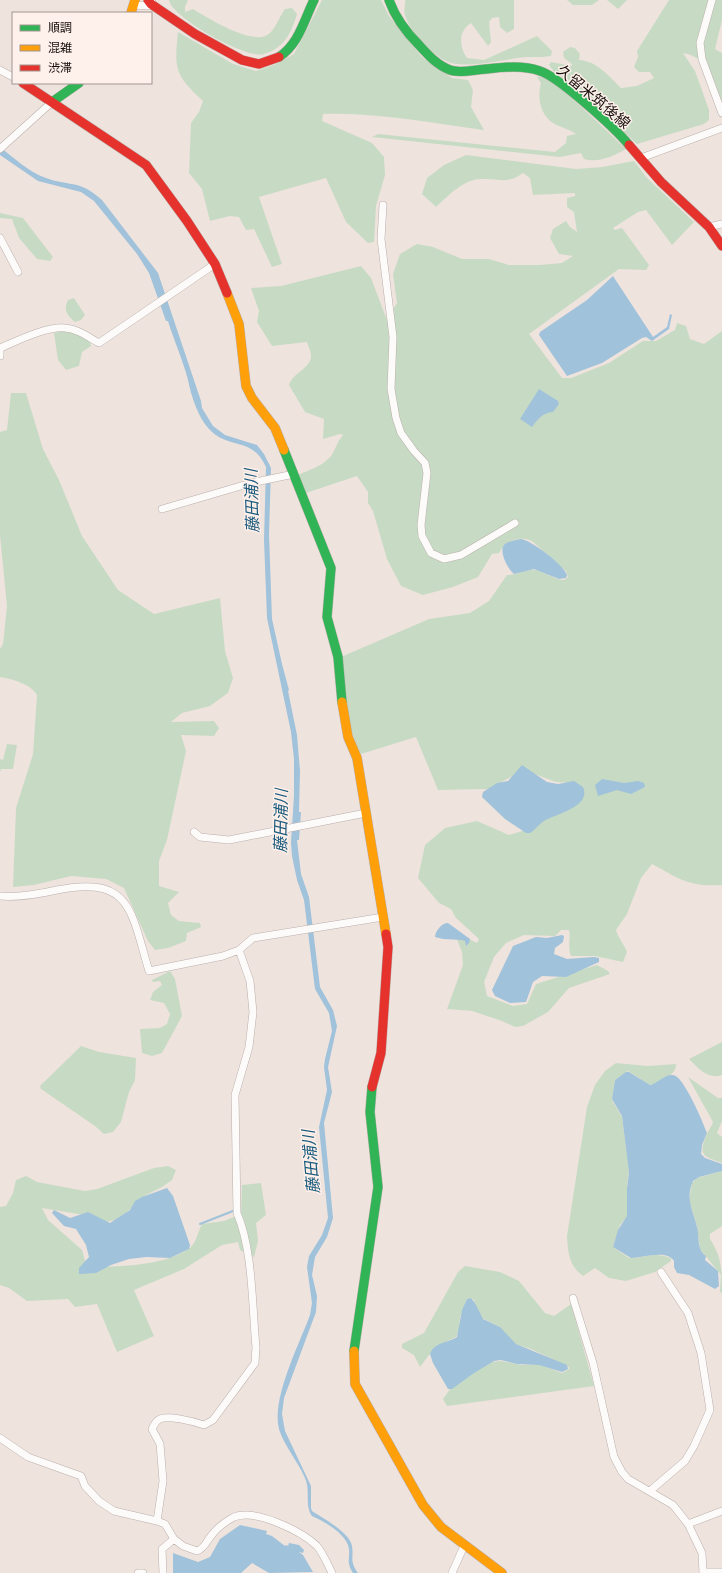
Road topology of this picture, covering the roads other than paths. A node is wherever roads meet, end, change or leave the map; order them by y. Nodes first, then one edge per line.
1 (314, 0) edge
2 (389, 0) edge
3 (712, 0) edge
4 (151, 1) edge
5 (133, 6) edge
6 (0, 70) edge
7 (12, 76) edge
8 (25, 84) edge
9 (79, 84) edge
10 (52, 102) junction
11 (722, 113) edge
12 (722, 128) edge
13 (0, 149) edge
14 (640, 158) junction
15 (384, 205) dead end
16 (722, 224) edge
17 (709, 227) junction
18 (0, 238) edge
19 (722, 246) edge
20 (215, 264) junction
21 (18, 272) dead end
22 (0, 356) edge
23 (294, 474) junction
24 (162, 509) dead end
25 (515, 523) dead end
26 (366, 813) junction
27 (194, 832) dead end
28 (0, 896) edge
29 (383, 917) junction
30 (240, 950) junction
31 (661, 1272) dead end
32 (573, 1298) dead end
33 (0, 1438) edge
34 (651, 1490) junction
35 (722, 1511) edge
36 (157, 1521) junction
37 (688, 1524) junction
38 (174, 1539) junction
39 (464, 1546) junction
40 (703, 1572) edge
41 (722, 1572) edge
42 (138, 1573) edge
43 (143, 1573) edge
44 (162, 1573) edge
45 (332, 1573) edge
46 (452, 1573) edge
47 (502, 1573) edge

1 - 4 street
2 - 14 street, 久留米筑後線
3 - 11 street
4 - 5 street
6 - 7 street
8 - 10 street
9 - 10 street
10 - 13 street
10 - 20 street
12 - 14 street
14 - 17 street, 久留米筑後線
15 - 25 street
16 - 17 street
17 - 19 street, 久留米筑後線
18 - 21 street
20 - 22 street
20 - 23 street
23 - 24 street
23 - 26 street
26 - 27 street
26 - 29 street
28 - 30 street
29 - 30 street
29 - 39 street
30 - 36 street
31 - 34 street
32 - 34 street
33 - 36 street
34 - 37 street
35 - 37 street
36 - 38 street
37 - 40 street
38 - 44 street
38 - 45 street
39 - 46 street
39 - 47 street
40 - 41 street
42 - 43 street

